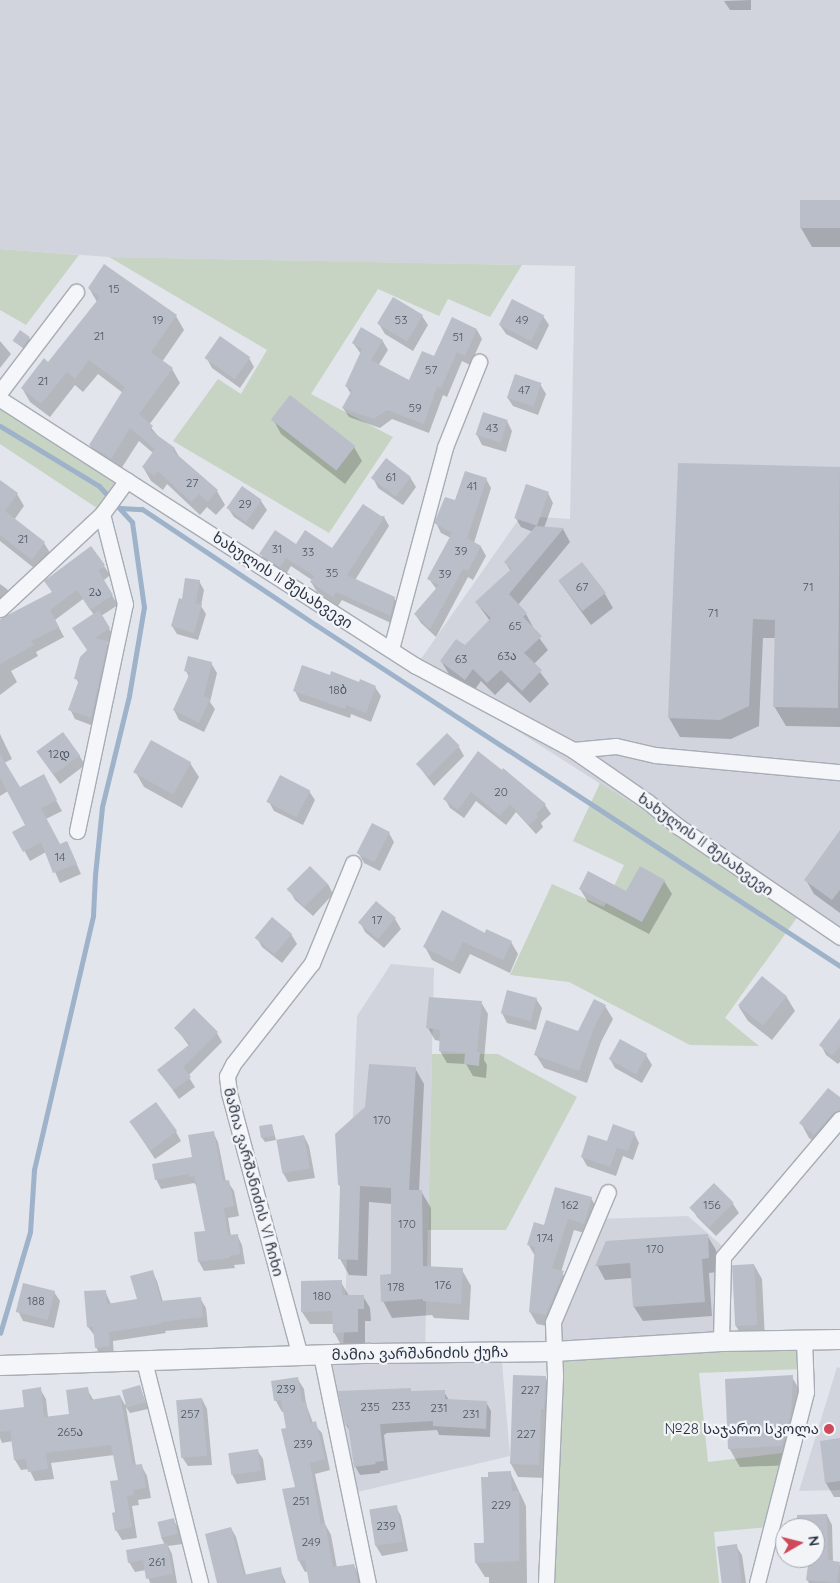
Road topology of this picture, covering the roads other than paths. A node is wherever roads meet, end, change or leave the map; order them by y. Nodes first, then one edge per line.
1 (76, 292) dead end
2 (479, 362) dead end
3 (0, 392) edge
4 (0, 399) edge
5 (127, 480) junction
6 (102, 513) junction
7 (0, 609) edge
8 (391, 649) junction
9 (573, 750) junction
10 (840, 772) edge
11 (77, 831) dead end
12 (353, 863) dead end
13 (840, 937) edge
14 (840, 1119) edge
15 (608, 1192) dead end
16 (840, 1339) edge
17 (804, 1340) junction
18 (721, 1341) junction
19 (554, 1351) junction
20 (321, 1355) junction
21 (300, 1356) junction
22 (144, 1361) junction
23 (5, 1365) edge
24 (200, 1583) edge
25 (368, 1583) edge
26 (546, 1583) edge
27 (757, 1583) edge

1 - 3 street
2 - 8 street
4 - 5 street, ხახულის II შესახვევი
5 - 6 street
5 - 8 street, ხახულის II შესახვევი
6 - 7 street
6 - 11 street
8 - 9 street, ხახულის II შესახვევი
9 - 10 street
9 - 13 street, ხახულის II შესახვევი
12 - 21 street, მამია ვარშანიძის VI ჩიხი
14 - 18 street
15 - 19 street
16 - 17 street, მამია ვარშანიძის ქუჩა
17 - 18 street, მამია ვარშანიძის ქუჩა
17 - 27 street
18 - 19 street, მამია ვარშანიძის ქუჩა
19 - 20 street, მამია ვარშანიძის ქუჩა
19 - 26 street
20 - 21 street, მამია ვარშანიძის ქუჩა
20 - 25 street
21 - 22 street, მამია ვარშანიძის ქუჩა
22 - 23 street, მამია ვარშანიძის ქუჩა
22 - 24 street

